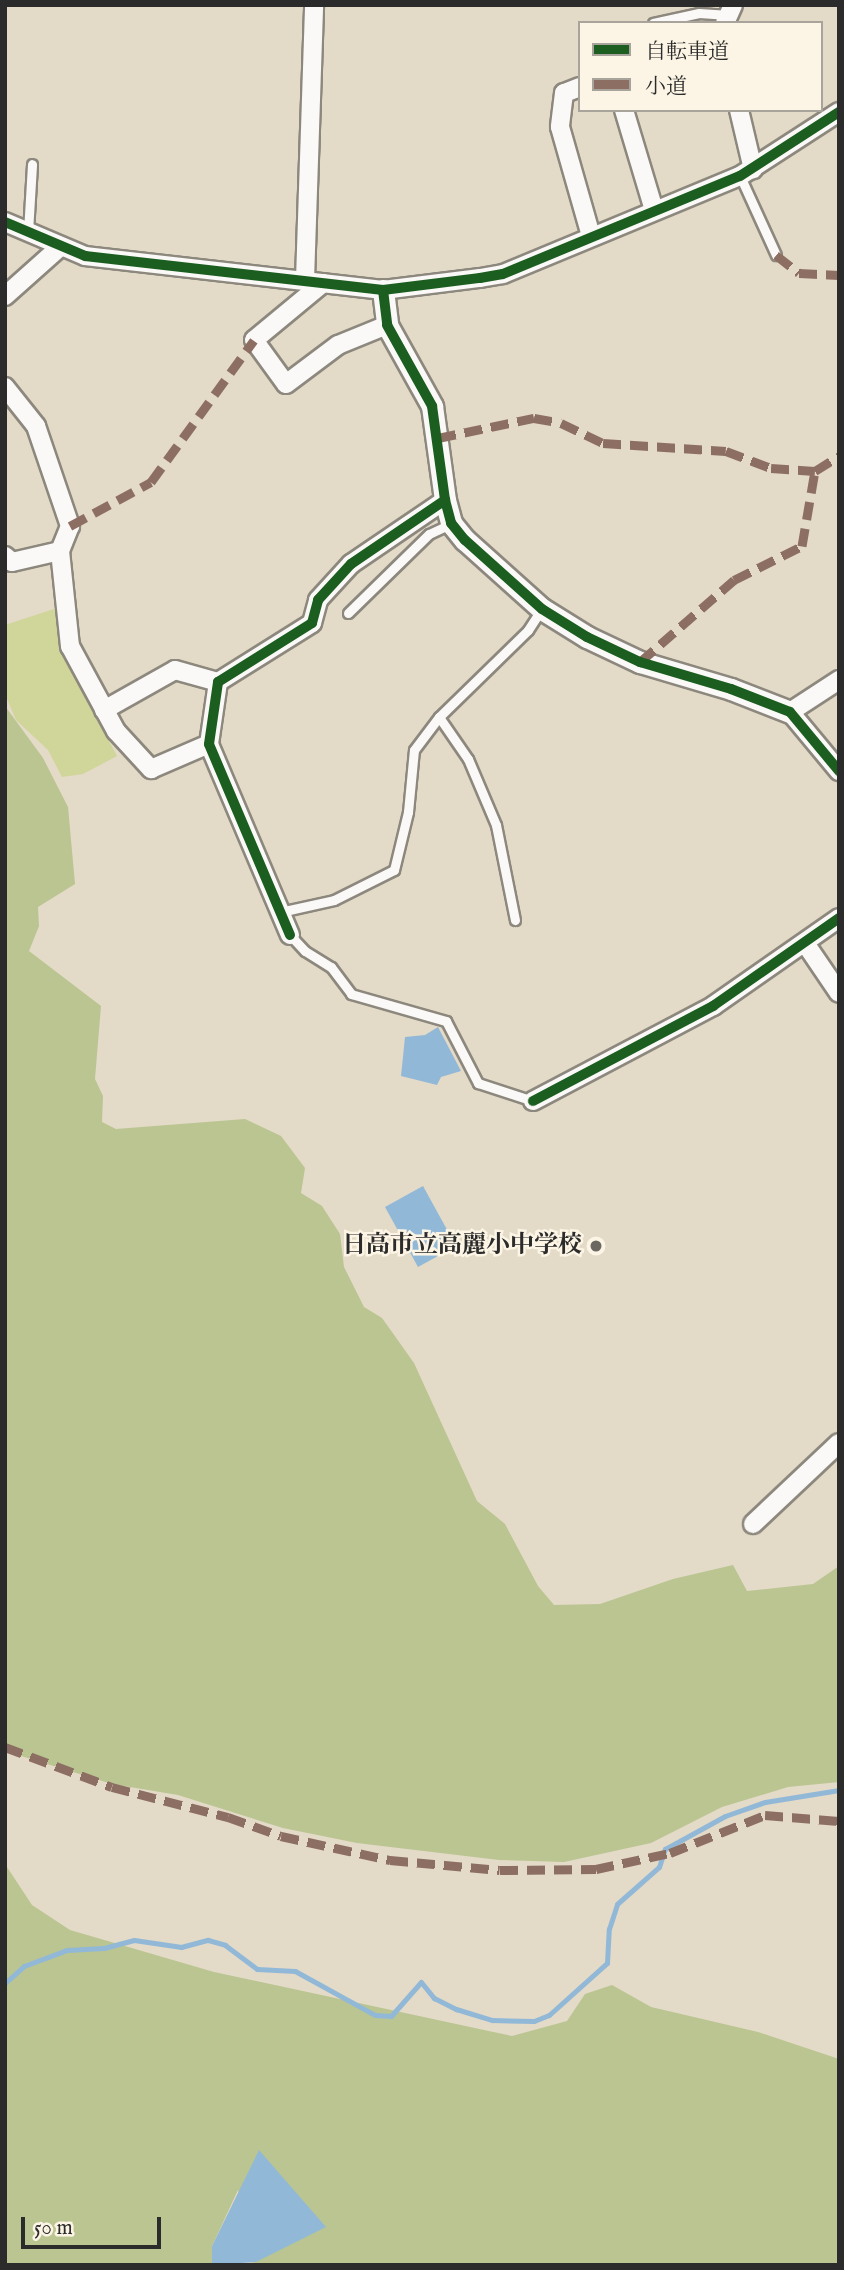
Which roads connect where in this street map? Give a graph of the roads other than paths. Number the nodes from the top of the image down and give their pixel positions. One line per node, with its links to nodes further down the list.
1 (314, 5): 16 (street)
2 (727, 14): 3 (lane)
3 (662, 21)
4 (578, 88): 13 (street)
5 (625, 112): 10 (street)
6 (739, 112): 9 (street)
7 (839, 112): 9 (street)
8 (32, 164): 12 (lane)
9 (746, 172): 10 (street); 15 (lane)
10 (654, 210): 13 (street)
11 (5, 222): 12 (street)
12 (28, 233): 14 (street)
13 (591, 236): 17 (street)
14 (60, 247): 16 (street); 18 (street)
15 (776, 256)
16 (314, 281): 17 (street); 19 (street)
17 (383, 290): 19 (street)
18 (5, 296)
19 (387, 325): 21 (street)
20 (5, 387): 23 (street)
21 (445, 500): 22 (street); 28 (street)
22 (451, 523): 25 (street); 26 (lane)
23 (60, 551): 24 (street); 29 (street)
24 (5, 556)
25 (542, 609): 30 (street); 31 (lane)
26 (348, 613)
27 (839, 680): 30 (street)
28 (218, 682): 29 (street); 32 (street)
29 (104, 710): 32 (street)
30 (790, 712): 33 (street)
31 (439, 716): 34 (lane); 36 (lane)
32 (209, 744): 34 (street)
33 (839, 771)
34 (280, 912): 37 (street)
35 (839, 918): 38 (street)
36 (515, 920)
37 (290, 935): 40 (lane)
38 (805, 943): 39 (street); 40 (street)
39 (839, 993)
40 (533, 1101)
41 (839, 1443): 42 (street)
42 (752, 1524)

